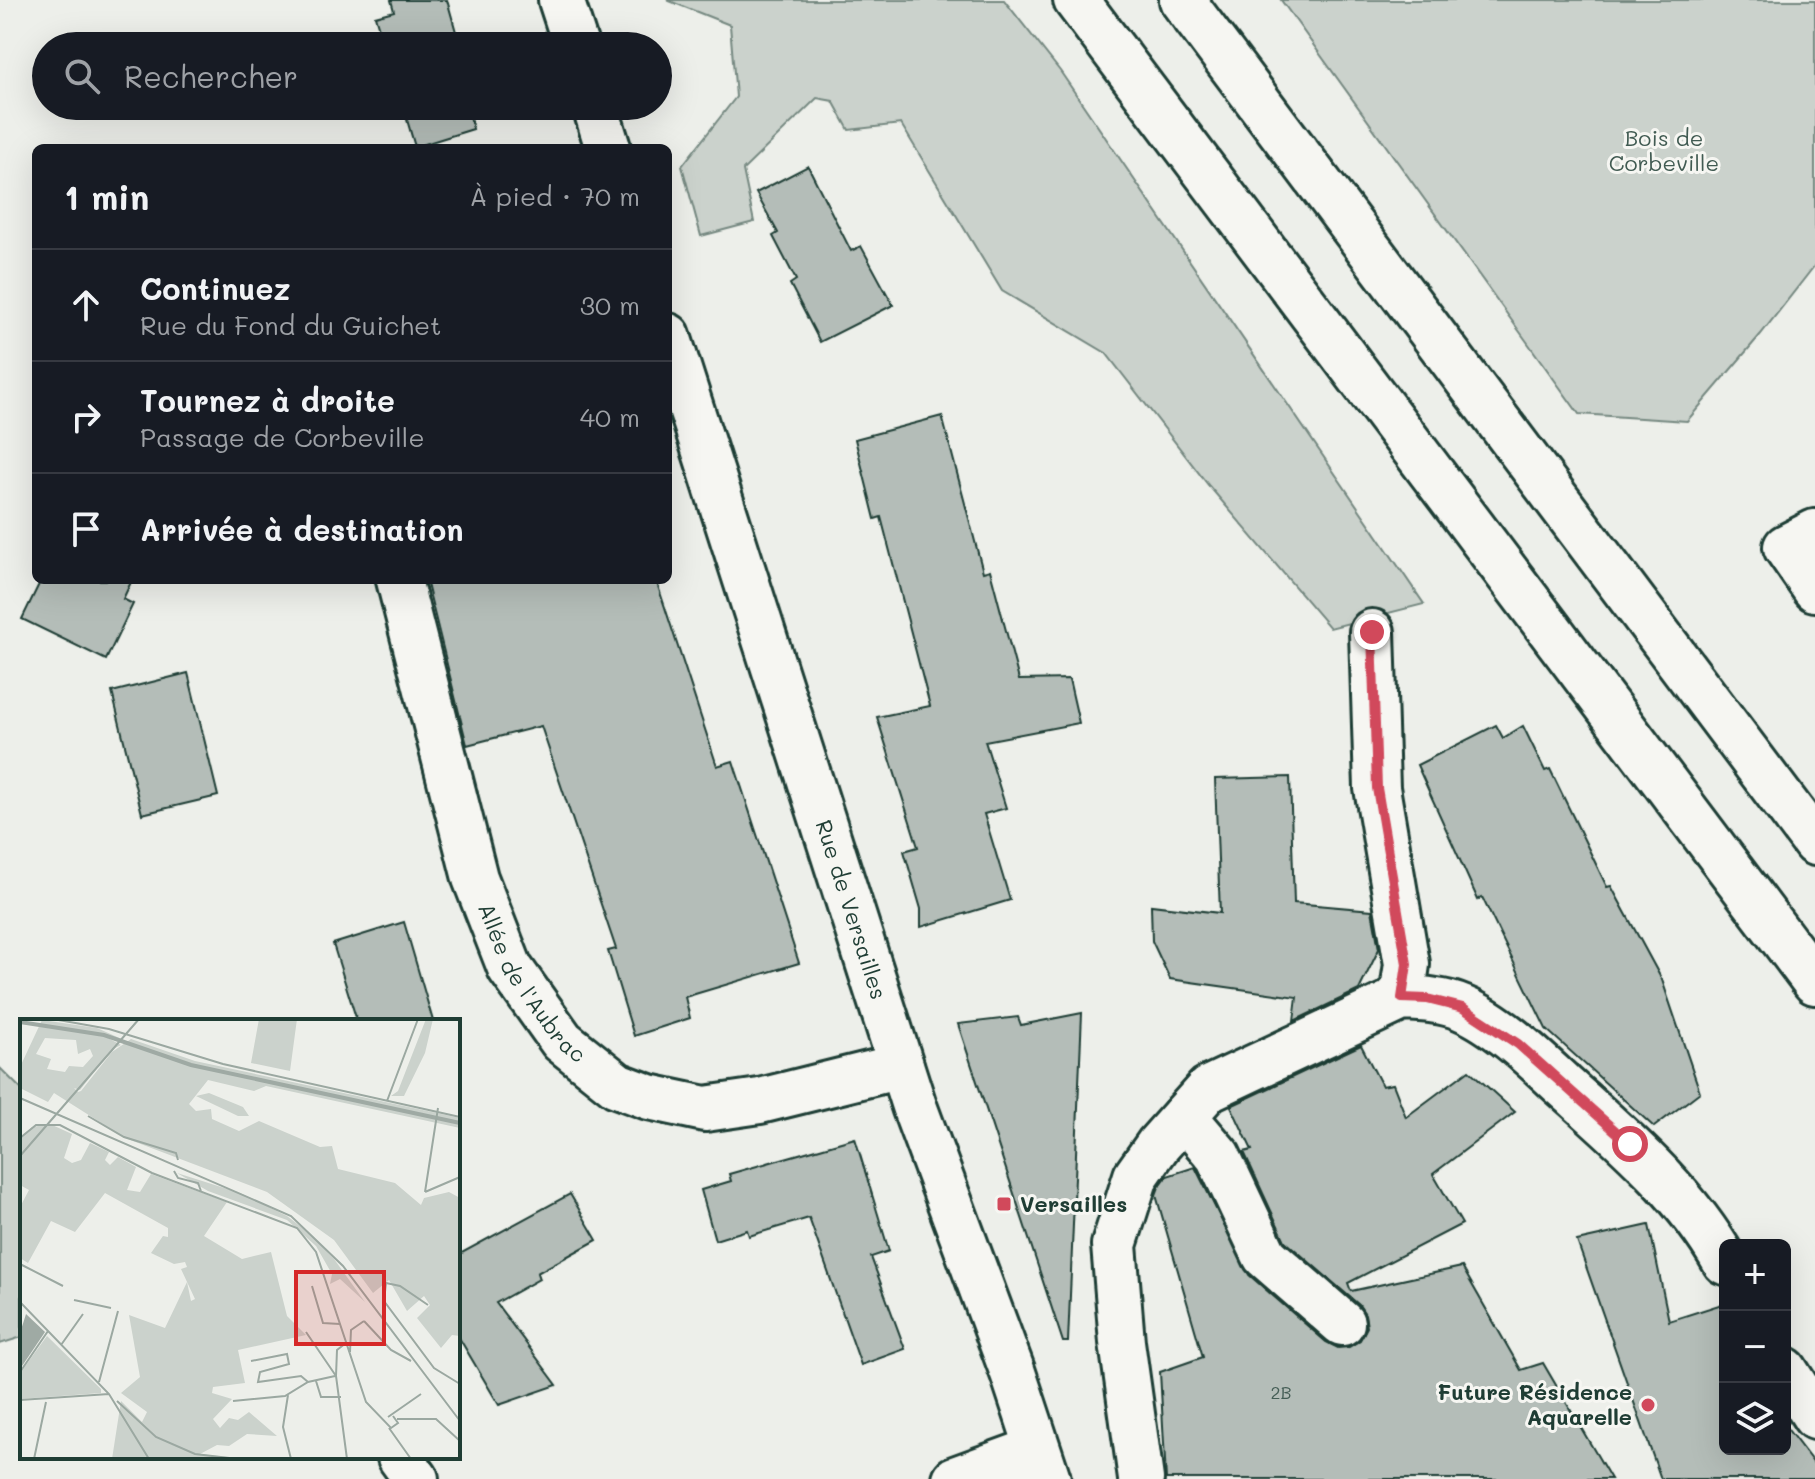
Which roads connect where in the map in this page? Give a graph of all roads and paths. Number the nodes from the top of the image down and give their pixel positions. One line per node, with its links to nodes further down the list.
1 (561, 0): 4 (main road)
2 (1076, 0): 13 (main road)
3 (1182, 0): 12 (main road)
4 (571, 32)
5 (599, 120): 6 (main road)
6 (607, 144)
7 (672, 349): 15 (main road, Rue de Versailles)
8 (1800, 540): 10 (main road)
9 (400, 584): 15 (main road, Allée de l'Aubrac)
10 (1815, 589)
11 (1372, 632): 14 (main road)
12 (1815, 843)
13 (1815, 982)
14 (1402, 998): 16 (main road); 17 (main road)
15 (901, 1066): 22 (main road, Rue de Versailles)
16 (1184, 1116): 18 (main road); 25 (main road)
17 (1719, 1253)
18 (1342, 1323)
19 (1791, 1379): 20 (main road)
20 (1815, 1417)
21 (401, 1459): 23 (main road)
22 (1042, 1464): 24 (main road)
23 (416, 1479)
24 (955, 1479)
25 (1141, 1479)

